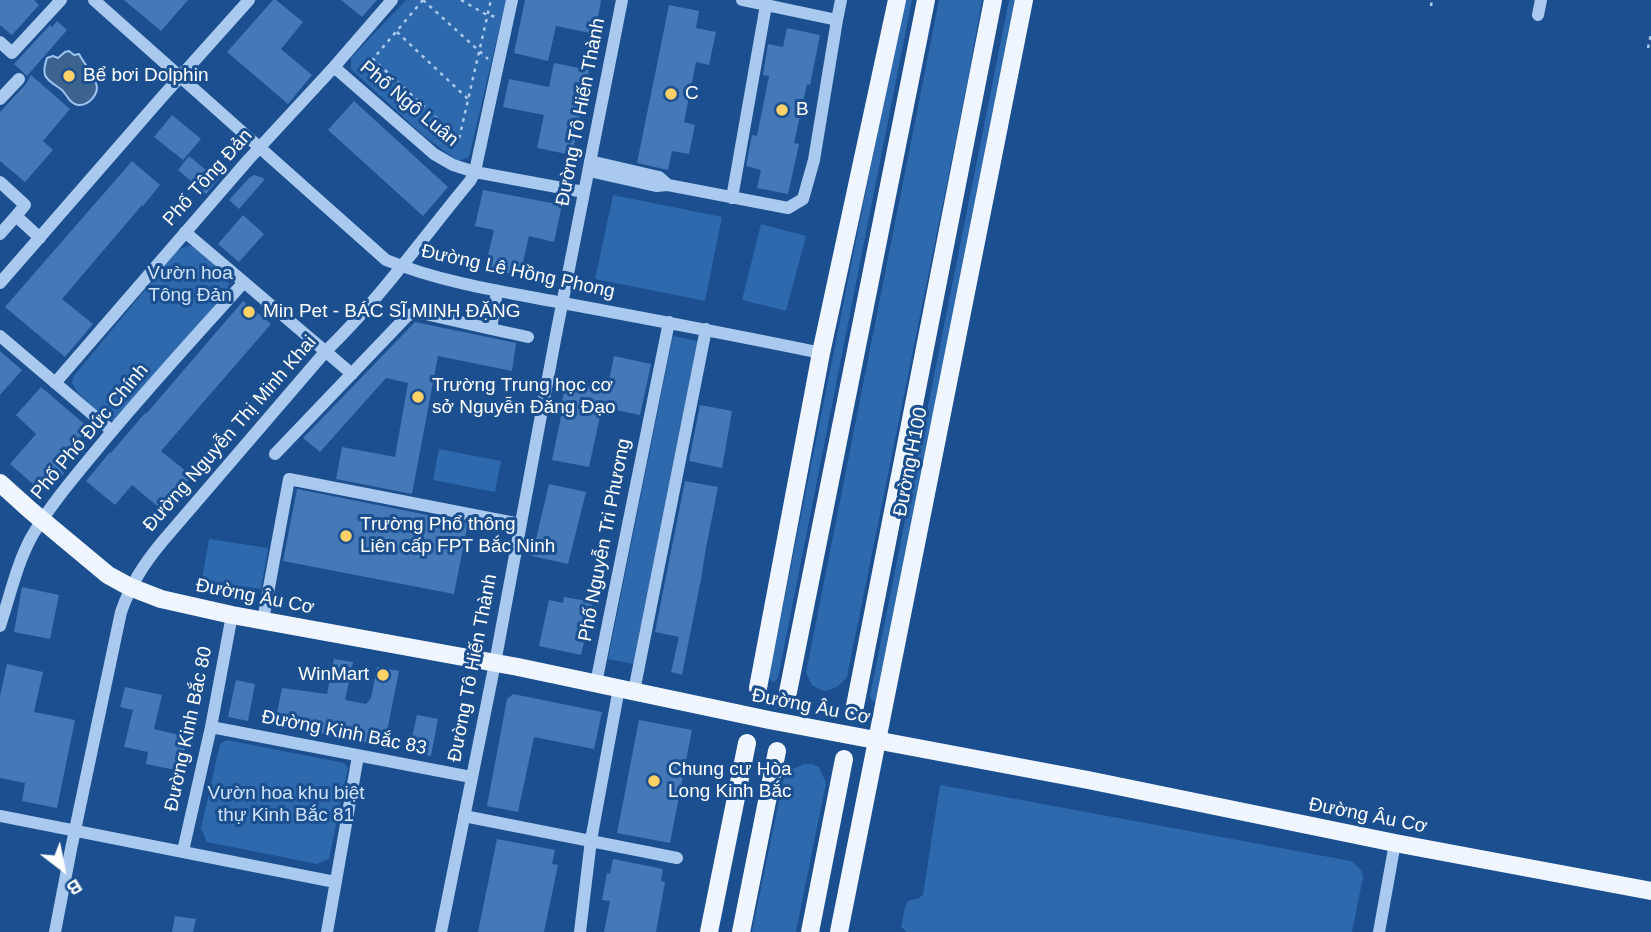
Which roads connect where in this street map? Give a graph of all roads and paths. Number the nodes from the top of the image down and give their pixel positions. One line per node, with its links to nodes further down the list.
1 (61, 0): 26 (street)
2 (94, 0): 31 (street, Đường Lê Hồng Phong)
3 (249, 0): 31 (street)
4 (392, 0): 30 (street, Phố Tông Đản)
5 (423, 0): 24 (path); 28 (path)
6 (461, 0): 20 (path)
7 (491, 0): 20 (path)
8 (512, 0): 37 (street, Đường Nguyễn Thị Minh Khai)
9 (622, 0): 36 (street, Đường Tô Hiến Thành)
10 (742, 0): 18 (street)
11 (841, 0): 23 (street)
12 (897, 0): 55 (main road)
13 (926, 0): 71 (main road)
14 (993, 0): 72 (main road, Đường H100)
15 (1024, 0): 74 (main road, Đường H100)
16 (1432, 0): 19 (path)
17 (1541, 0): 21 (street)
18 (766, 5): 23 (street); 40 (street)
19 (1431, 6)
20 (487, 15): 22 (path); 28 (path)
21 (1538, 15)
22 (500, 18)
23 (837, 20): 40 (street)
24 (396, 32): 34 (path); 34 (path)
25 (1651, 34): 27 (path)
26 (0, 42)
27 (1648, 48)
28 (479, 51): 29 (path); 34 (path)
29 (490, 61)
30 (334, 67): 35 (street, Phố Tông Đản); 37 (street, Phố Ngô Luân)
31 (179, 77): 35 (street, Đường Lê Hồng Phong); 43 (street)
32 (19, 79): 33 (street)
33 (0, 99)
34 (468, 99)
35 (260, 148): 42 (street, Phố Tông Đản); 44 (street, Đường Lê Hồng Phong)
36 (589, 166): 39 (street, Đường Tô Hiến Thành); 40 (street)
37 (475, 172): 39 (street, Phố Ngô Luân); 44 (street, Đường Nguyễn Thị Minh Khai)
38 (0, 182): 41 (street)
39 (584, 192): 48 (street, Đường Tô Hiến Thành)
40 (732, 198)
41 (6, 223): 43 (street)
42 (186, 232): 45 (street); 57 (street, Phố Tông Đản)
43 (40, 237): 46 (street)
44 (402, 266): 47 (street, Đường Lê Hồng Phong); 54 (street, Đường Nguyễn Thị Minh Khai)
45 (244, 282): 54 (street); 58 (street, Phố Phó Đức Chính)
46 (0, 284)
47 (497, 291): 48 (street, Đường Lê Hồng Phong); 50 (street)
48 (562, 303): 49 (street, Đường Lê Hồng Phong); 62 (street, Đường Tô Hiến Thành)
49 (669, 322): 51 (street, Đường Lê Hồng Phong); 68 (street, Phố Nguyễn Tri Phương)
50 (491, 329): 53 (street); 56 (street)
51 (706, 330): 55 (street, Đường Lê Hồng Phong); 70 (street)
52 (0, 336): 57 (street)
53 (528, 337)
54 (325, 352): 56 (street); 63 (street, Đường Nguyễn Thị Minh Khai)
55 (821, 352): 69 (main road)
56 (352, 374): 59 (street)
57 (55, 383): 58 (street)
58 (112, 431): 61 (street, Phố Phó Đức Chính)
59 (275, 454)
60 (0, 483): 61 (main road, Đường Âu Cơ)
61 (42, 520): 63 (main road, Đường Âu Cơ); 66 (street, Phố Phó Đức Chính)
62 (520, 524): 65 (street); 67 (street, Đường Tô Hiến Thành)
63 (130, 587): 64 (main road, Đường Âu Cơ); 82 (street, Đường Nguyễn Thị Minh Khai)
64 (232, 615): 65 (main road, Đường Âu Cơ); 73 (street, Đường Kinh Bắc 80)
65 (264, 620): 67 (main road, Đường Âu Cơ)
66 (0, 626)
67 (495, 663): 68 (main road, Đường Âu Cơ); 79 (street, Đường Tô Hiến Thành)
68 (596, 683): 70 (main road, Đường Âu Cơ)
69 (758, 688)
70 (626, 690): 74 (main road, Đường Âu Cơ); 83 (street)
71 (788, 692)
72 (855, 706)
73 (211, 727): 77 (street, Đường Kinh Bắc 83); 85 (street, Đường Kinh Bắc 80)
74 (877, 741): 84 (main road, Đường Âu Cơ); 96 (main road, Đường H100)
75 (747, 743): 93 (main road)
76 (777, 751): 94 (main road)
77 (358, 756): 79 (street, Đường Kinh Bắc 83); 87 (street)
78 (844, 759): 95 (main road)
79 (471, 777): 81 (street, Đường Tô Hiến Thành)
80 (0, 816): 82 (street)
81 (464, 816): 83 (street); 91 (street, Đường Tô Hiến Thành)
82 (75, 830): 85 (street); 89 (street, Đường Nguyễn Thị Minh Khai)
83 (591, 840): 86 (street); 92 (street)
84 (1395, 843): 88 (main road, Đường Âu Cơ); 97 (street)
85 (183, 851): 87 (street)
86 (677, 858)
87 (335, 882): 90 (street)
88 (1651, 891)
89 (55, 932)
90 (327, 932)
91 (441, 932)
92 (580, 932)
93 (709, 932)
94 (741, 932)
95 (810, 932)
96 (839, 932)
97 (1379, 932)

